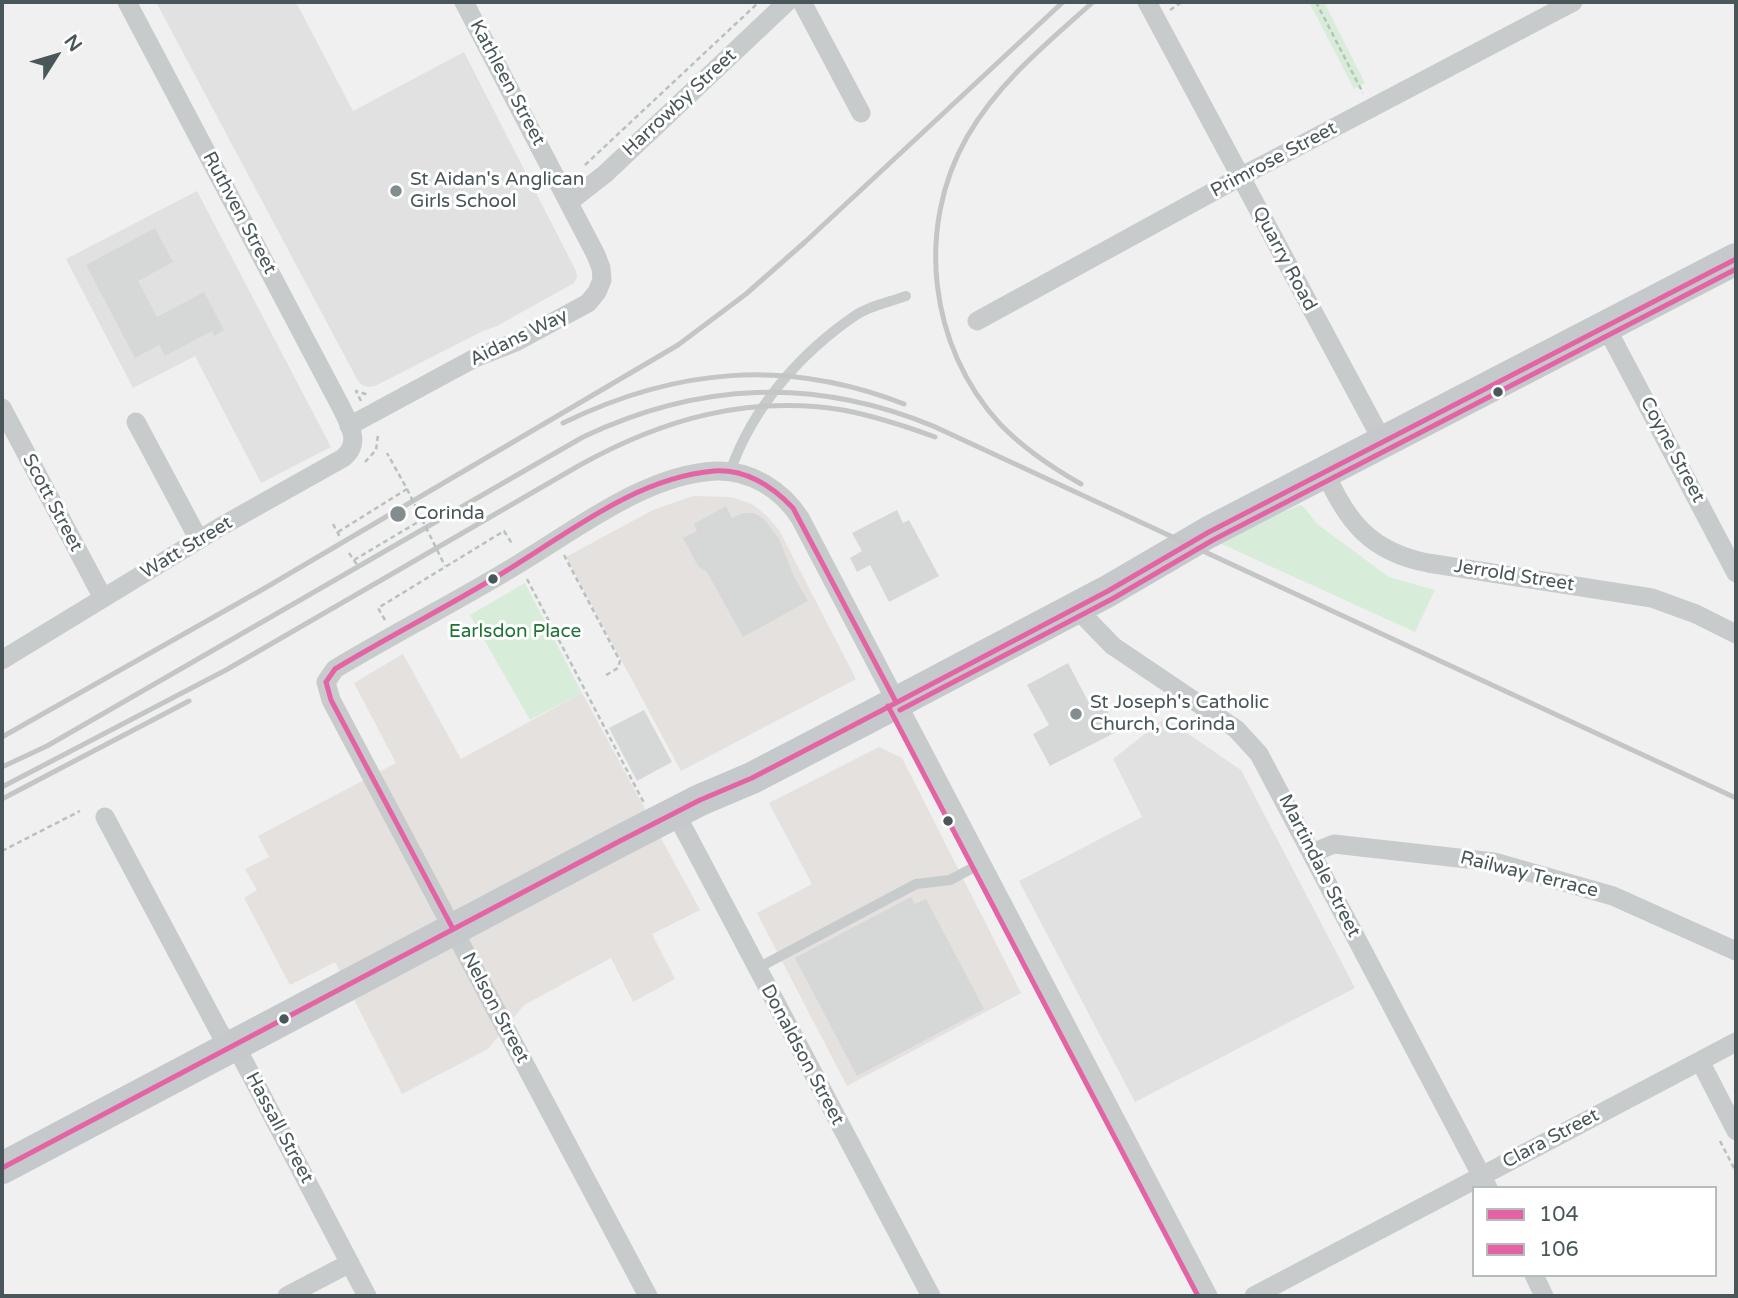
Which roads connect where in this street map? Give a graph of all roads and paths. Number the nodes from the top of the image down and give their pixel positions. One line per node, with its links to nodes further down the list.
1 (127, 2): 22 (street, Ruthven Street)
2 (464, 2): 13 (street, Kathleen Street)
3 (759, 2): 12 (path)
4 (788, 2): 12 (street, Harrowby Street)
5 (802, 2): 10 (street)
6 (1147, 2): 11 (street, Quarry Road)
7 (1316, 2): 9 (path)
8 (1573, 2): 9 (street, Primrose Street)
9 (1371, 108): 11 (street, Primrose Street)
10 (861, 113)
11 (1240, 177): 16 (street, Primrose Street); 23 (street, Quarry Road)
12 (585, 189): 13 (street, Harrowby Street)
13 (569, 202): 21 (street, Aidans Way)
14 (1736, 258): 17 (main road)
15 (906, 296): 25 (lane)
16 (976, 321)
17 (1606, 327): 23 (main road); 39 (street, Coyne Street)
18 (376, 393): 21 (path)
19 (2, 408): 41 (street, Scott Street)
20 (136, 422): 32 (street)
21 (375, 423): 22 (street, Aidans Way)
22 (349, 426): 32 (street, Watt Street)
23 (1383, 442): 26 (main road)
24 (387, 453): 27 (path)
25 (730, 472): 47 (street); 55 (street, Nelson Street)
26 (1325, 472): 42 (main road); 44 (street, Jerrold Street)
27 (407, 489): 28 (path, bridge); 30 (path)
28 (423, 519): 36 (path); 38 (path, bridge)
29 (333, 524): 30 (path)
30 (338, 532): 31 (path)
31 (341, 539)
32 (199, 540): 41 (street, Watt Street)
33 (515, 548): 38 (path)
34 (349, 553): 36 (path)
35 (564, 555): 46 (path)
36 (354, 560): 37 (path)
37 (358, 566)
38 (445, 566): 43 (path)
39 (1736, 573)
40 (525, 577): 48 (path)
41 (103, 598): 45 (street, Watt Street)
42 (1076, 608): 47 (main road); 53 (street, Martindale Street)
43 (387, 625)
44 (1735, 629)
45 (2, 660)
46 (603, 677)
47 (896, 702): 50 (main road); 54 (street)
48 (644, 803)
49 (80, 811): 52 (path)
50 (675, 813): 55 (main road); 57 (street, Donaldson Street)
51 (104, 817): 59 (street, Hassall Street)
52 (2, 852)
53 (1312, 853): 56 (street, Railway Terrace); 63 (street, Martindale Street)
54 (981, 864): 57 (lane); 71 (street)
55 (453, 929): 59 (main road); 69 (street, Nelson Street)
56 (1736, 951)
57 (756, 969): 70 (street, Donaldson Street)
58 (1736, 1042): 60 (street, Clara Street)
59 (231, 1045): 62 (main road); 65 (street, Hassall Street)
60 (1700, 1061): 61 (street); 63 (street, Clara Street)
61 (1736, 1131)
62 (2, 1168)
63 (1485, 1182)
64 (1472, 1188): 72 (street, Clara Street)
65 (350, 1263): 67 (street); 68 (street, Hassall Street)
66 (1535, 1277): 73 (street)
67 (287, 1296)
68 (368, 1296)
69 (648, 1296)
70 (931, 1296)
71 (1208, 1296)
72 (1254, 1296)
73 (1544, 1296)

